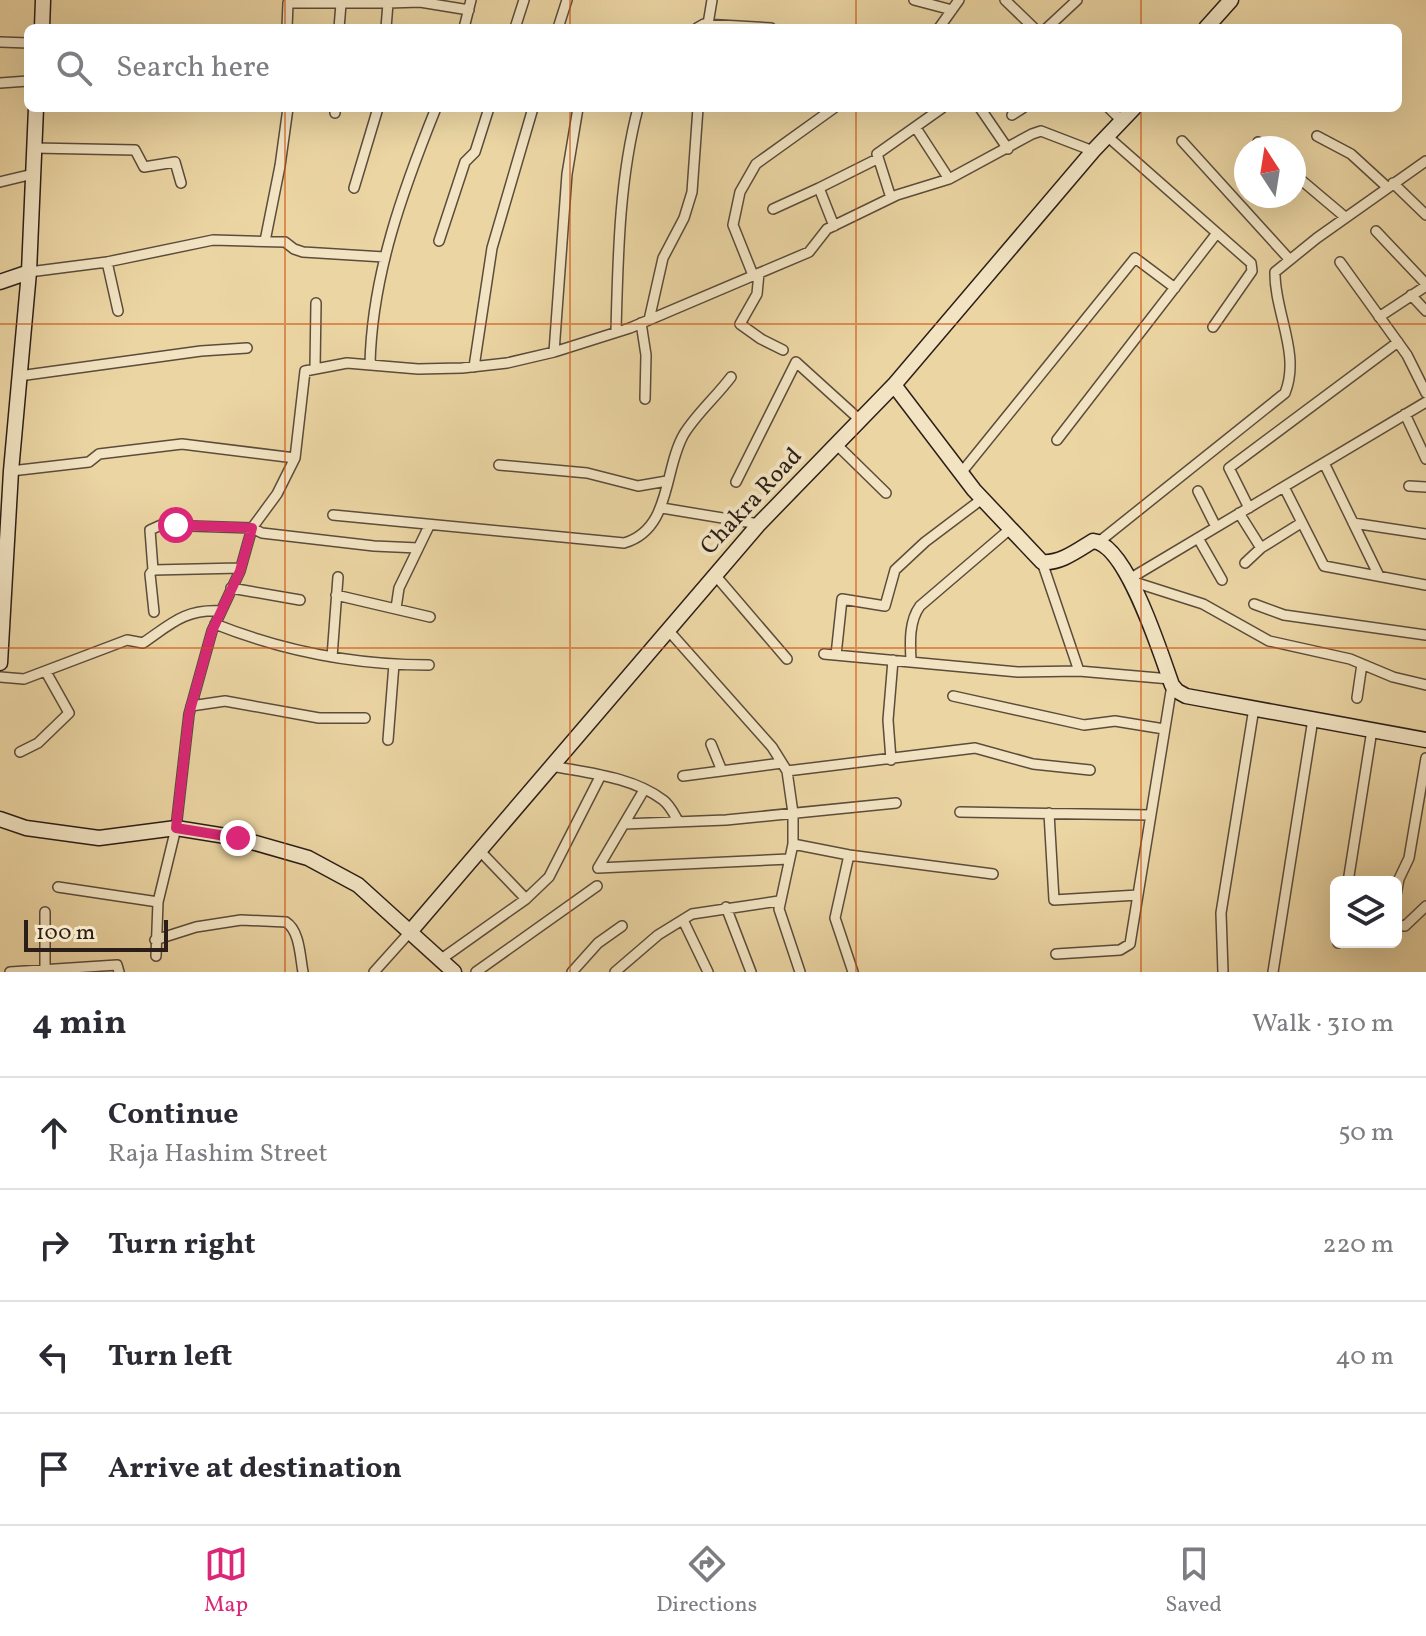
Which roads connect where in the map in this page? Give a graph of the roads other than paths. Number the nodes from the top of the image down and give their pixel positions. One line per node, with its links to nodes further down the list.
1 (43, 0): 15 (main road)
2 (524, 0): 19 (street)
3 (567, 0): 20 (street)
4 (712, 0): 21 (street)
5 (914, 0): 14 (street)
6 (959, 0): 14 (street)
7 (1005, 0): 23 (street)
8 (1077, 0): 24 (street)
9 (1231, 0): 25 (main road)
10 (316, 2): 12 (street); 16 (street)
11 (388, 3): 12 (street); 13 (street); 18 (street)
12 (341, 4): 17 (street)
13 (470, 5)
14 (952, 10): 22 (street)
15 (42, 24)
16 (287, 24)
17 (339, 24)
18 (386, 24)
19 (516, 24)
20 (559, 24)
21 (708, 24)
22 (942, 24)
23 (1030, 24)
24 (1051, 24)
25 (1210, 24)
26 (0, 42): 27 (street)
27 (24, 43)
28 (24, 81): 29 (street)
29 (0, 83)
30 (36, 112): 51 (main road)
31 (287, 112): 71 (street)
32 (377, 112): 62 (street)
33 (435, 112): 73 (street)
34 (488, 112): 72 (street)
35 (532, 112): 95 (street)
36 (577, 112): 93 (street)
37 (637, 112): 89 (street)
38 (698, 112): 87 (street)
39 (828, 112): 78 (street)
40 (937, 112): 47 (street)
41 (983, 112): 52 (street)
42 (1017, 112): 45 (street)
43 (1113, 112): 46 (street)
44 (1130, 112): 46 (main road, Chakra Road)
45 (1012, 115)
46 (1122, 121): 48 (main road, Chakra Road)
47 (916, 128): 54 (street); 57 (street)
48 (1107, 136): 53 (main road, Chakra Road); 70 (street)
49 (1317, 136): 61 (street)
50 (1182, 141): 74 (street)
51 (34, 148): 56 (main road); 59 (street)
52 (1008, 149): 53 (street); 57 (street)
53 (1093, 151): 99 (main road, Chakra Road)
54 (877, 159): 63 (street); 64 (street)
55 (1426, 161): 61 (street)
56 (33, 174): 58 (street); 77 (main road)
57 (949, 179): 64 (street)
58 (0, 182)
59 (181, 183)
60 (1306, 184): 67 (street)
61 (1390, 185): 66 (street); 67 (street)
62 (354, 188)
63 (819, 188): 65 (street); 68 (street)
64 (891, 198): 68 (street)
65 (773, 209)
66 (1426, 215)
67 (1345, 217): 74 (street)
68 (834, 226): 78 (street)
69 (1376, 231): 80 (street)
70 (1217, 233): 81 (street); 88 (street)
71 (265, 241): 73 (street); 75 (street)
72 (439, 241)
73 (384, 257): 94 (street)
74 (1290, 260): 134 (street)
75 (107, 262): 77 (street); 84 (street)
76 (1340, 262): 86 (street)
77 (29, 272): 79 (main road); 97 (main road)
78 (756, 274): 87 (street); 92 (street)
79 (0, 282)
80 (1426, 285): 82 (street)
81 (1175, 288): 105 (street); 112 (street)
82 (1411, 295): 85 (street); 86 (street)
83 (316, 303): 96 (street)
84 (118, 311)
85 (1426, 311)
86 (1379, 317): 90 (street)
87 (645, 321): 89 (street); 101 (street)
88 (1213, 327)
89 (616, 331): 93 (street)
90 (1398, 342): 100 (street); 122 (street)
91 (247, 348): 97 (street)
92 (783, 350)
93 (554, 352): 95 (street)
94 (370, 364): 95 (street); 96 (street)
95 (474, 367)
96 (315, 368): 107 (street)
97 (19, 376): 111 (main road)
98 (731, 377): 113 (street)
99 (894, 385): 104 (main road, Chakra Road); 112 (main road)
100 (1426, 393)
101 (645, 399)
102 (1426, 402): 103 (street)
103 (1405, 414): 108 (street); 109 (street)
104 (860, 420): 106 (main road, Chakra Road); 114 (street)
105 (1057, 440)
106 (836, 444): 119 (street); 127 (main road, Chakra Road)
107 (295, 458): 111 (street); 130 (street)
108 (1426, 459)
109 (1324, 463): 116 (street); 126 (street)
110 (499, 465): 113 (street)
111 (11, 471): 164 (main road)
112 (961, 473): 120 (main road)
113 (667, 481): 121 (street)
114 (736, 482)
115 (1409, 486): 117 (street)
116 (1284, 487): 122 (street); 125 (street)
117 (1426, 487)
118 (1198, 491): 129 (street)
119 (886, 493)
120 (982, 499): 131 (main road); 159 (street)
121 (662, 508): 127 (street); 128 (street)
122 (1249, 508): 123 (street)
123 (1239, 513): 129 (street); 136 (street)
124 (333, 515): 128 (street)
125 (1301, 523): 136 (street); 142 (street)
126 (1353, 523): 132 (street); 142 (street)
127 (759, 524): 141 (main road, Chakra Road)
128 (429, 526): 135 (street)
129 (1216, 527): 133 (street)
130 (252, 528): 135 (street); 139 (street); 140 (street)
131 (1010, 529): 137 (main road); 163 (street)
132 (1426, 534)
133 (1198, 538): 144 (street); 145 (street)
134 (1100, 541): 137 (main road); 145 (main road)
135 (418, 548): 151 (street)
136 (1261, 548): 138 (street)
137 (1042, 562): 168 (street)
138 (1245, 563)
139 (240, 568): 140 (street); 147 (street)
140 (153, 570): 153 (street)
141 (715, 575): 156 (main road, Chakra Road); 161 (street)
142 (1379, 576): 146 (street)
143 (338, 577): 148 (street)
144 (1222, 580)
145 (1131, 581): 166 (street); 171 (main road)
146 (1426, 585)
147 (231, 588): 149 (street); 152 (street)
148 (336, 595): 151 (street); 160 (street)
149 (300, 600)
150 (1254, 604): 157 (street)
151 (396, 608): 154 (street)
152 (221, 611): 155 (street); 169 (street)
153 (154, 612)
154 (430, 617)
155 (215, 624): 160 (street); 175 (street)
156 (668, 630): 187 (main road, Chakra Road); 188 (street)
157 (1426, 635)
158 (824, 654): 159 (street)
159 (836, 655): 162 (street)
160 (332, 657): 165 (street)
161 (787, 659)
162 (893, 660): 163 (street); 186 (street)
163 (911, 660): 168 (street)
164 (0, 663)
165 (394, 664): 167 (street); 181 (street)
166 (1362, 664): 172 (street); 174 (street)
167 (429, 665)
168 (1079, 671): 171 (street)
169 (46, 672): 170 (street); 184 (street)
170 (0, 677)
171 (1171, 682): 176 (main road); 179 (street)
172 (1426, 685)
173 (953, 696): 179 (street)
174 (1357, 698)
175 (191, 706): 177 (street); 202 (street)
176 (1254, 708): 178 (main road); 240 (street)
177 (365, 718)
178 (1313, 719): 180 (main road); 241 (street)
179 (1164, 729): 198 (street)
180 (1372, 730): 182 (main road); 208 (street)
181 (388, 740)
182 (1426, 740)
183 (711, 744): 190 (street)
184 (20, 752)
185 (1426, 758): 209 (street)
186 (891, 760): 188 (street); 189 (street)
187 (552, 766): 191 (street); 204 (main road, Chakra Road)
188 (785, 767): 190 (street); 196 (street)
189 (1090, 770)
190 (722, 771): 192 (street)
191 (601, 775): 193 (street); 213 (street)
192 (683, 776)
193 (644, 790): 200 (street); 201 (street)
194 (896, 803): 196 (street)
195 (960, 812): 197 (street)
196 (793, 813): 200 (street); 203 (street)
197 (1049, 813): 198 (street); 212 (street)
198 (1151, 815): 212 (street)
199 (0, 819): 202 (main road)
200 (678, 821): 201 (street)
201 (624, 824): 206 (street)
202 (176, 828): 215 (street); 222 (main road)
203 (793, 844): 205 (street); 206 (street)
204 (479, 850): 213 (street); 222 (main road, Chakra Road)
205 (849, 855): 207 (street); 239 (street)
206 (789, 859): 214 (street)
207 (993, 874)
208 (1349, 876)
209 (1400, 876)
210 (597, 886): 233 (street)
211 (58, 887): 215 (street)
212 (1138, 895): 224 (street)
213 (526, 899): 226 (street)
214 (779, 901): 217 (street); 238 (street)
215 (158, 902): 223 (street)
216 (1426, 906): 221 (street)
217 (726, 907): 219 (street); 237 (street)
218 (45, 912): 227 (street)
219 (683, 920): 235 (street); 236 (street)
220 (622, 926): 234 (street)
221 (1402, 926)
222 (409, 933): 226 (main road); 231 (street)
223 (155, 940): 225 (street); 230 (street)
224 (1056, 954)
225 (156, 956)
226 (440, 960): 232 (main road)
227 (45, 970): 228 (street); 229 (street)
228 (10, 972)
229 (119, 972)
230 (303, 972)
231 (374, 972)
232 (454, 972)
233 (476, 972)
234 (572, 972)
235 (615, 972)
236 (708, 972)
237 (751, 972)
238 (800, 972)
239 (853, 972)
240 (1223, 972)
241 (1273, 972)

